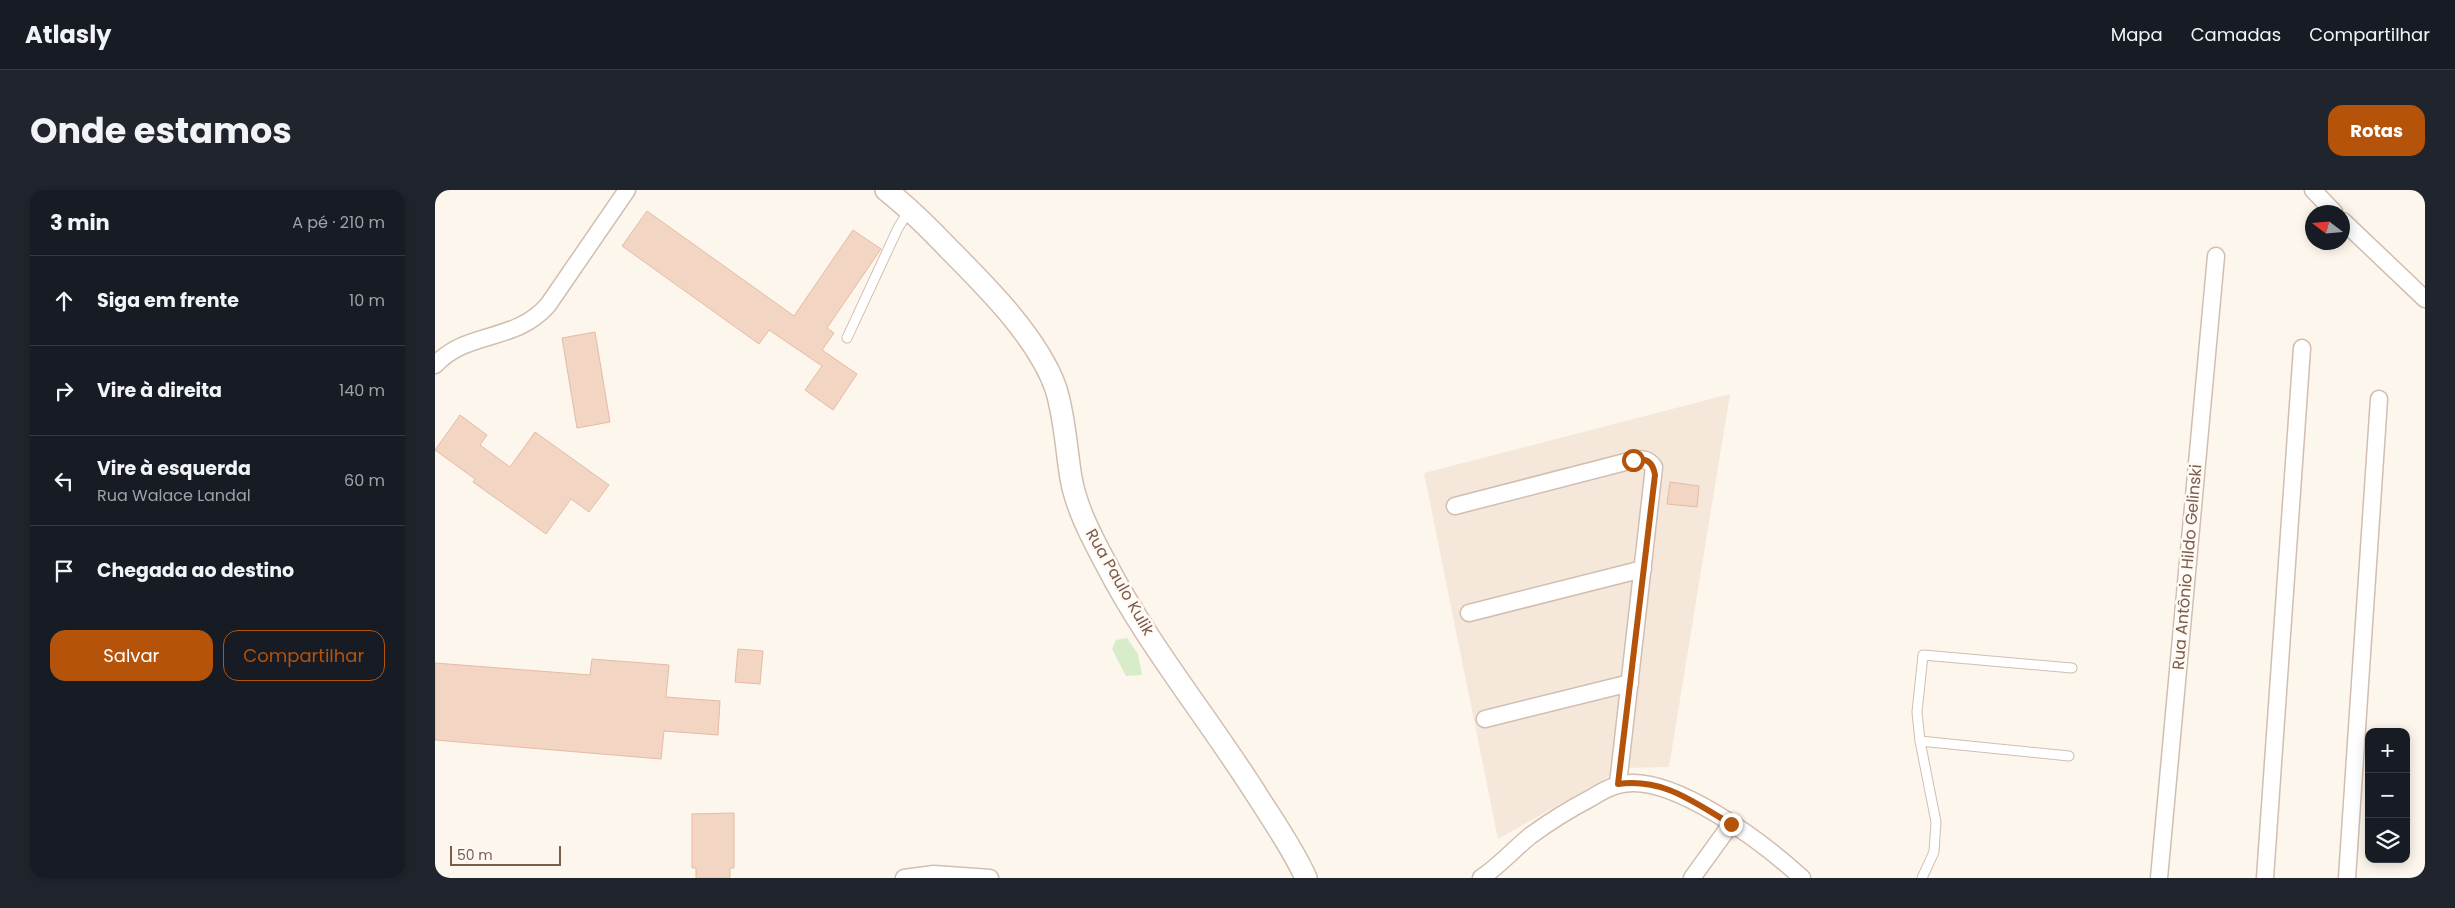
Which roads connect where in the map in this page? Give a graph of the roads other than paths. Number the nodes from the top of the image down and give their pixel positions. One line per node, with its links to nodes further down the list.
1 (627, 190): 11 (street)
2 (886, 190): 5 (street, Rua Paulo Kulik)
3 (2313, 190): 4 (street)
4 (2327, 205)
5 (910, 209): 9 (lane); 25 (street, Rua Paulo Kulik)
6 (2350, 228): 8 (street)
7 (2216, 256): 30 (street, Rua Antônio Hildo Gelinski)
8 (2425, 299)
9 (847, 338)
10 (2302, 348): 31 (street)
11 (435, 365)
12 (2379, 399): 32 (street)
13 (1455, 506): 14 (street)
14 (1643, 569): 15 (street); 17 (street)
15 (1469, 613)
16 (2072, 668): 19 (lane)
17 (1630, 683): 18 (street); 21 (street)
18 (1485, 719)
19 (1919, 741): 20 (lane); 29 (lane)
20 (2069, 756)
21 (1618, 784): 22 (street); 26 (street)
22 (1731, 824): 27 (street); 28 (street)
23 (903, 878): 24 (street)
24 (990, 878)
25 (1306, 878)
26 (1481, 878)
27 (1692, 878)
28 (1801, 878)
29 (1922, 878)
30 (2159, 878)
31 (2265, 878)
32 (2347, 878)

